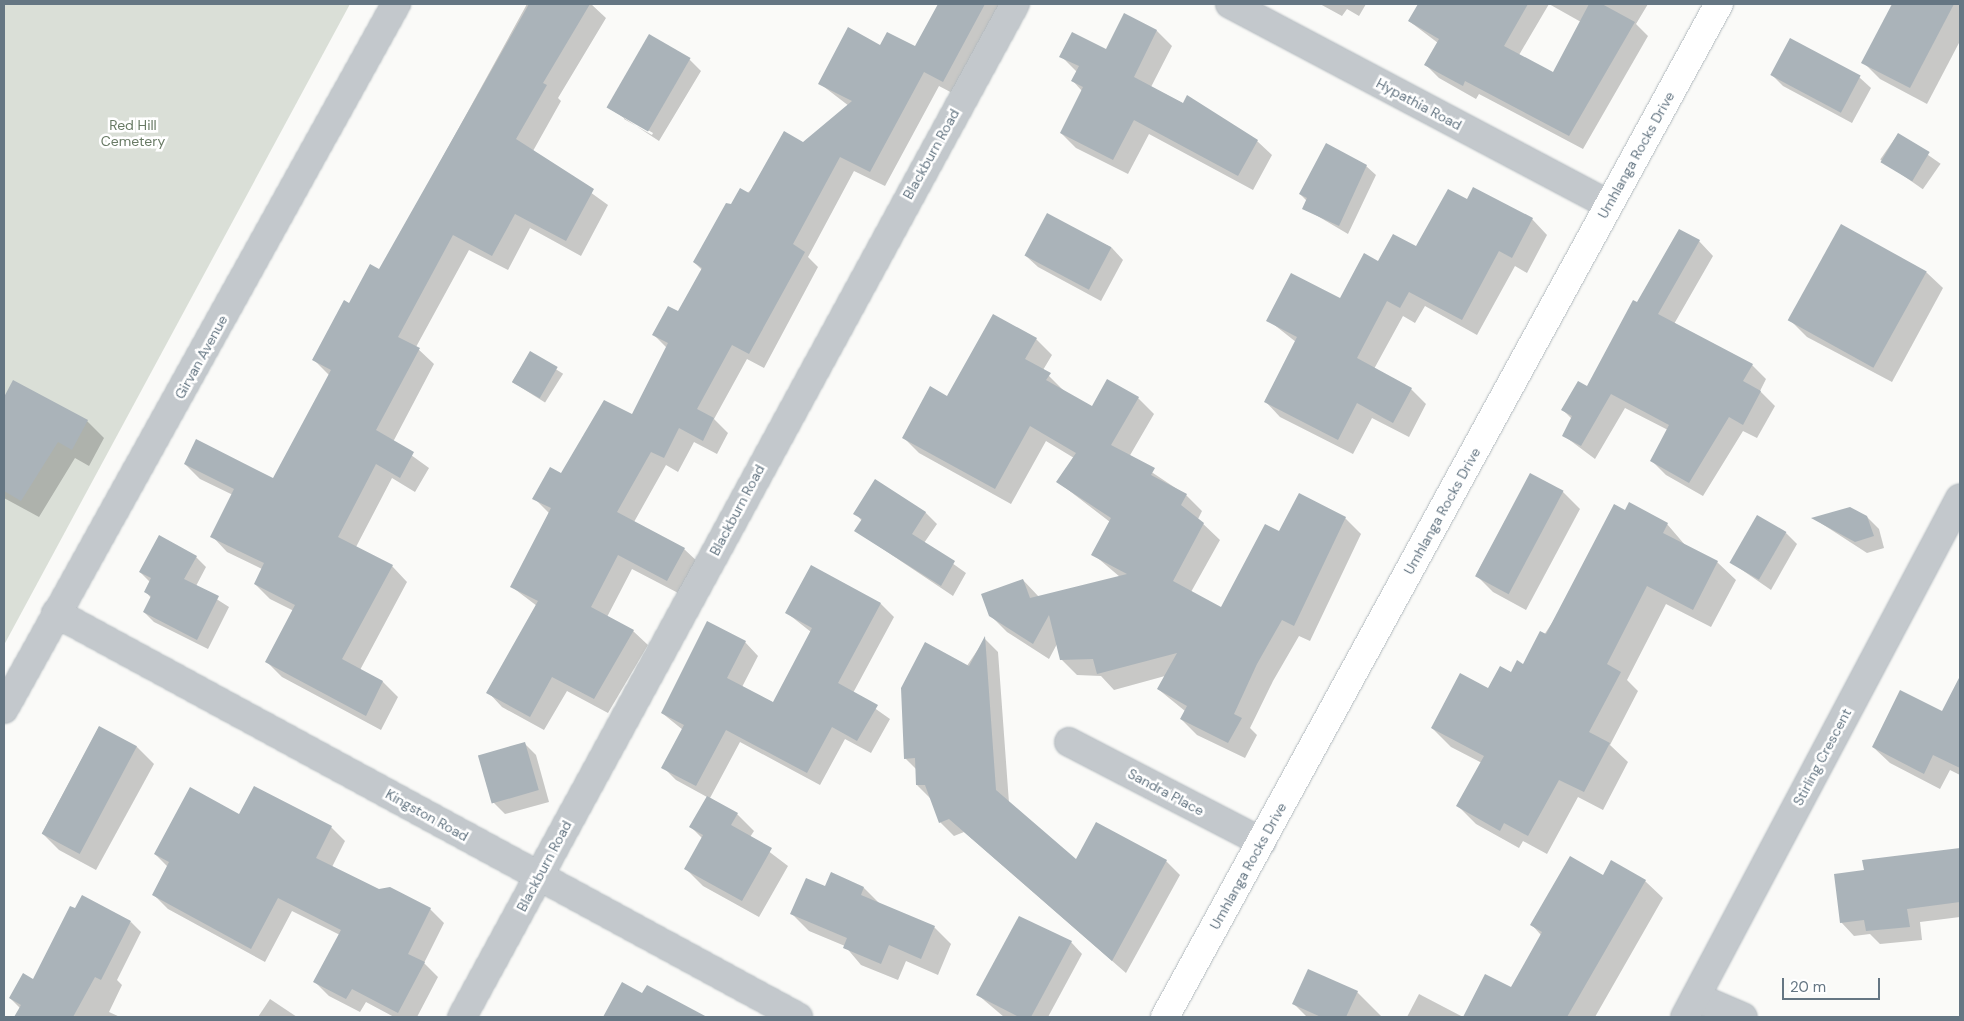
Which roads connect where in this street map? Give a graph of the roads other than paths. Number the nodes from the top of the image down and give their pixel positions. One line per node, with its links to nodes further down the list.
1 (396, 4): 7 (street, Girvan Avenue)
2 (1015, 4): 11 (street, Blackburn Road)
3 (1230, 4): 5 (street, Hypathia Road)
4 (1719, 4): 5 (main road, Umhlanga Rocks Drive)
5 (1608, 204): 10 (main road, Umhlanga Rocks Drive)
6 (1960, 498): 12 (street, Stirling Crescent)
7 (56, 613): 8 (street, Girvan Avenue); 11 (street, Kingston Road)
8 (4, 709)
9 (1070, 742): 10 (street, Sandra Place)
10 (1262, 842): 15 (main road, Umhlanga Rocks Drive)
11 (539, 876): 13 (street, Blackburn Road); 14 (street, Kingston Road)
12 (1691, 1007): 16 (street)
13 (462, 1017)
14 (798, 1017)
15 (1165, 1017)
16 (1743, 1017)

